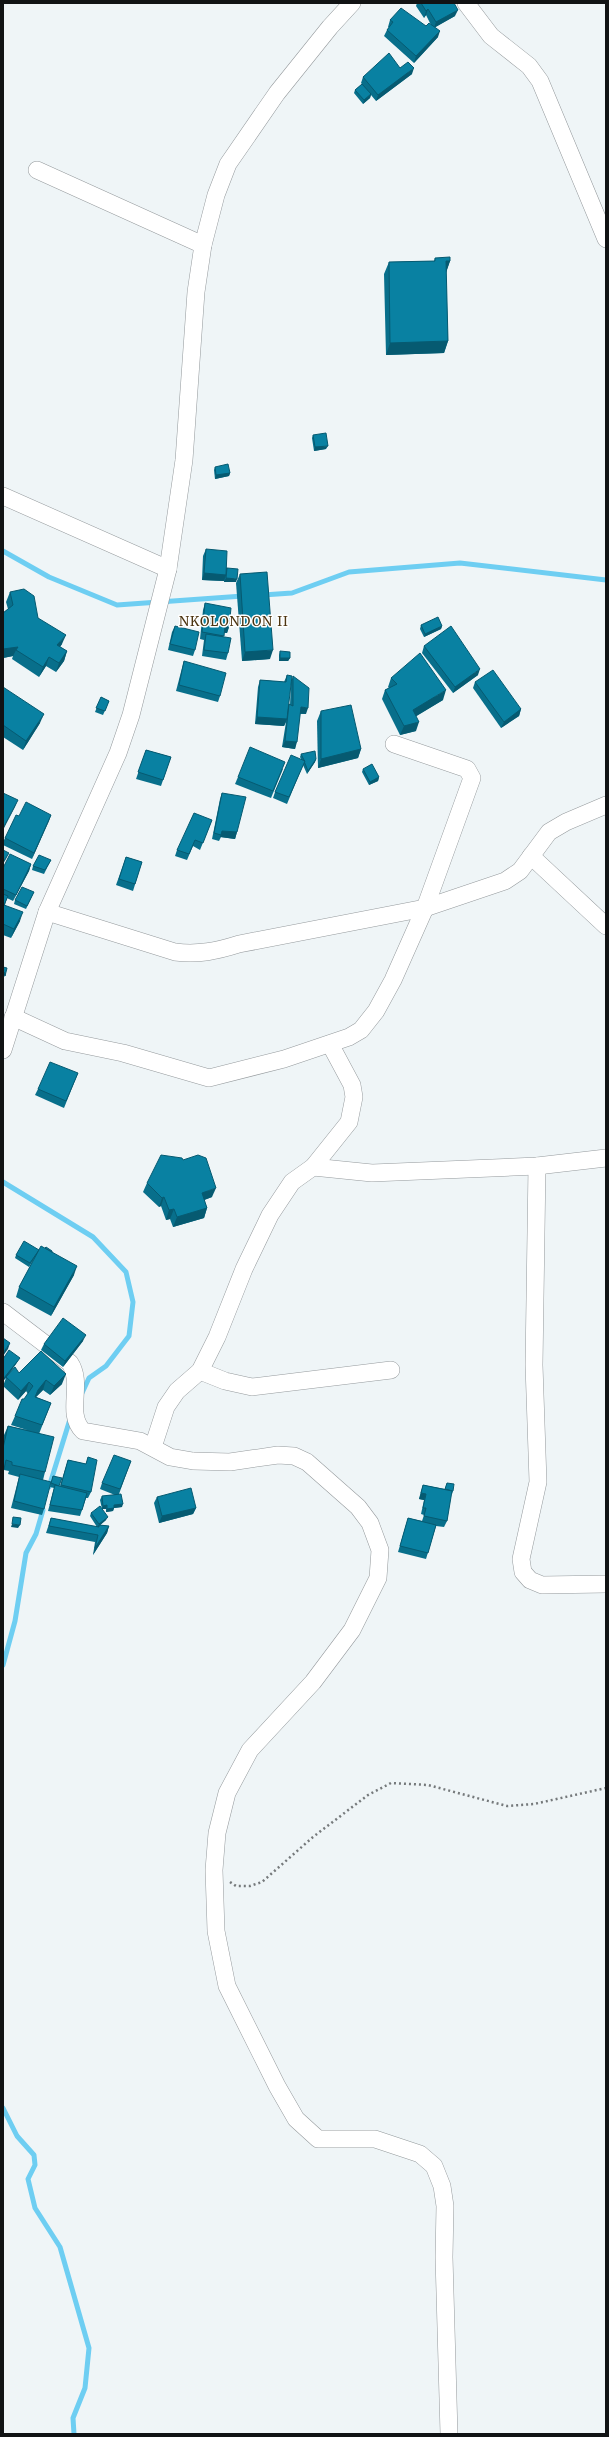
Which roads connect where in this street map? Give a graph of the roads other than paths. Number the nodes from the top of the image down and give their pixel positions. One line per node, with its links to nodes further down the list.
1 (352, 3): 5 (street)
2 (466, 3): 4 (street)
3 (37, 170): 5 (street)
4 (606, 239)
5 (202, 245): 7 (street)
6 (3, 496): 7 (street)
7 (168, 569): 12 (street)
8 (394, 744): 11 (street)
9 (606, 805): 10 (street)
10 (531, 856): 11 (street); 13 (street)
11 (425, 908): 12 (street); 15 (street)
12 (47, 912): 14 (street)
13 (606, 926)
14 (13, 1017): 15 (street); 16 (street)
15 (330, 1044): 19 (street)
16 (3, 1050)
17 (606, 1158): 18 (street)
18 (537, 1166): 19 (street); 24 (street)
19 (313, 1167): 22 (street)
20 (3, 1312): 23 (street)
21 (391, 1370): 22 (street)
22 (200, 1371): 23 (street)
23 (153, 1447): 25 (street)
24 (606, 1584)
25 (449, 2434)

